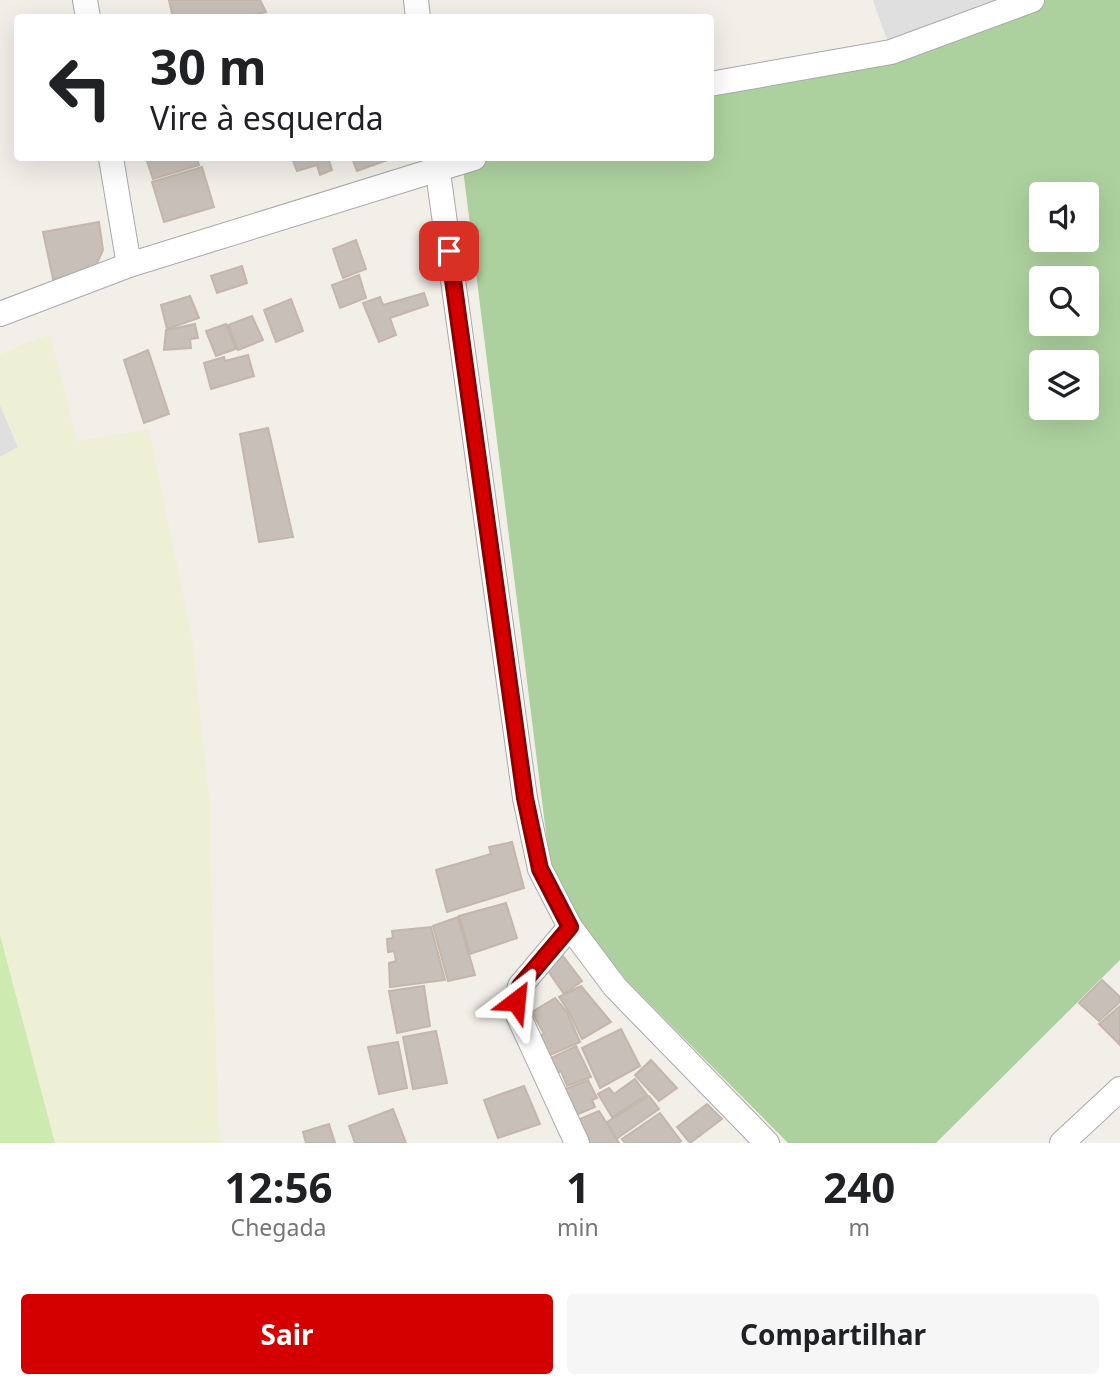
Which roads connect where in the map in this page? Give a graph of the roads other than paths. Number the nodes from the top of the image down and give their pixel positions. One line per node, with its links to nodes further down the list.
1 (1032, 0): 2 (street)
2 (714, 83)
3 (112, 161): 5 (street)
4 (437, 163): 5 (street); 7 (street)
5 (129, 265): 6 (street)
6 (0, 314)
7 (570, 927): 9 (street); 10 (street)
8 (1120, 1089): 11 (street)
9 (577, 1143)
10 (766, 1143)
11 (1062, 1143)

